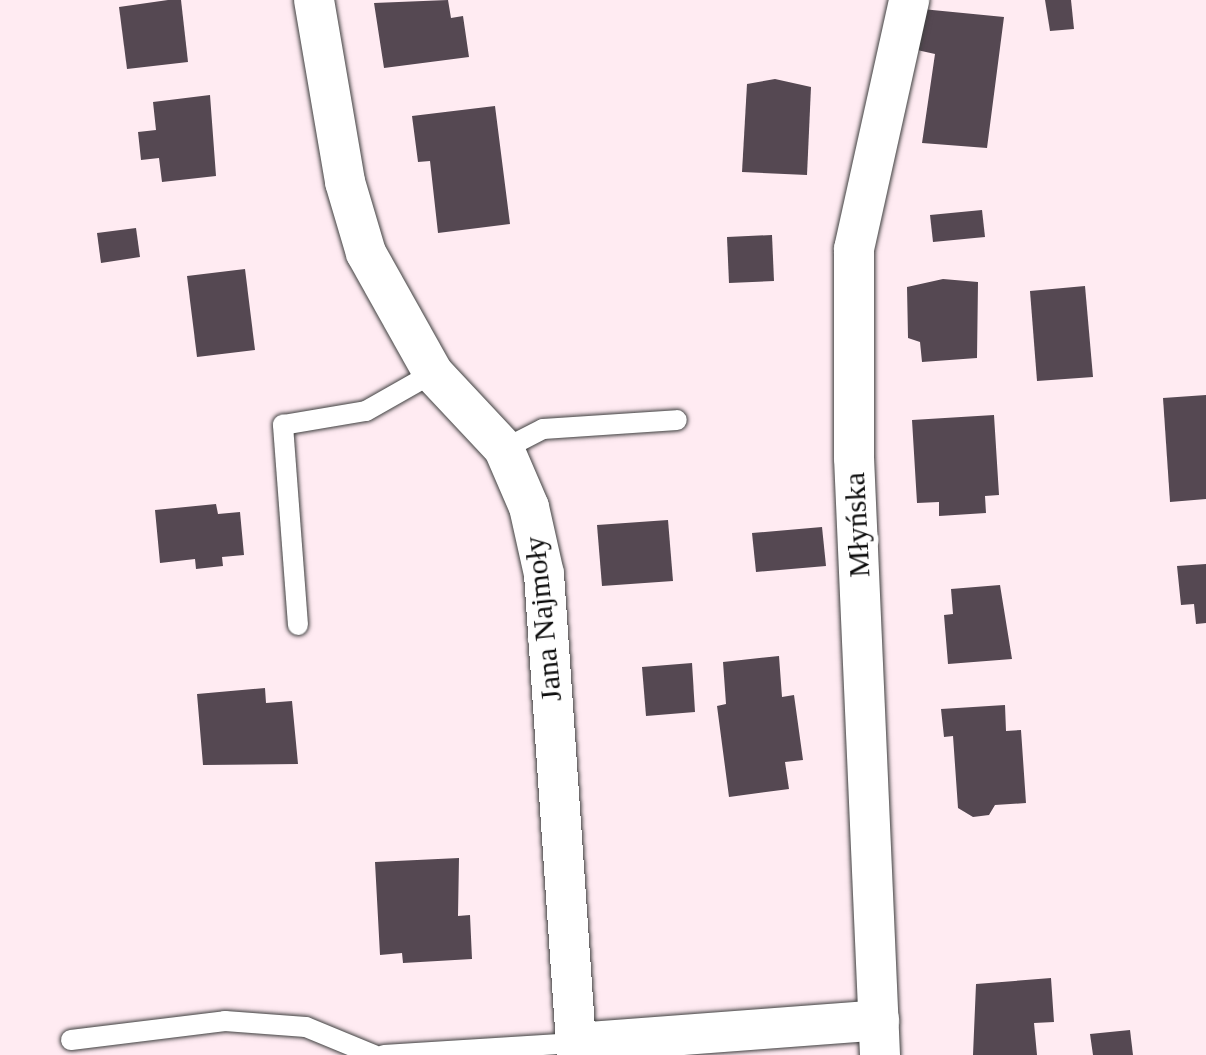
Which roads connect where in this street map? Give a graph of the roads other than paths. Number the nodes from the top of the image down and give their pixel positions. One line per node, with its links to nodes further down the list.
1 (314, 0): 3 (street, Jana Najmoły)
2 (909, 0): 7 (street, Młyńska)
3 (433, 373): 5 (street, Jana Najmoły); 6 (lane)
4 (677, 420): 5 (lane)
5 (504, 449): 9 (street, Jana Najmoły)
6 (298, 626)
7 (879, 1037): 9 (street)
8 (71, 1040): 10 (lane)
9 (576, 1049): 11 (lane)
10 (374, 1055)
11 (384, 1055)

